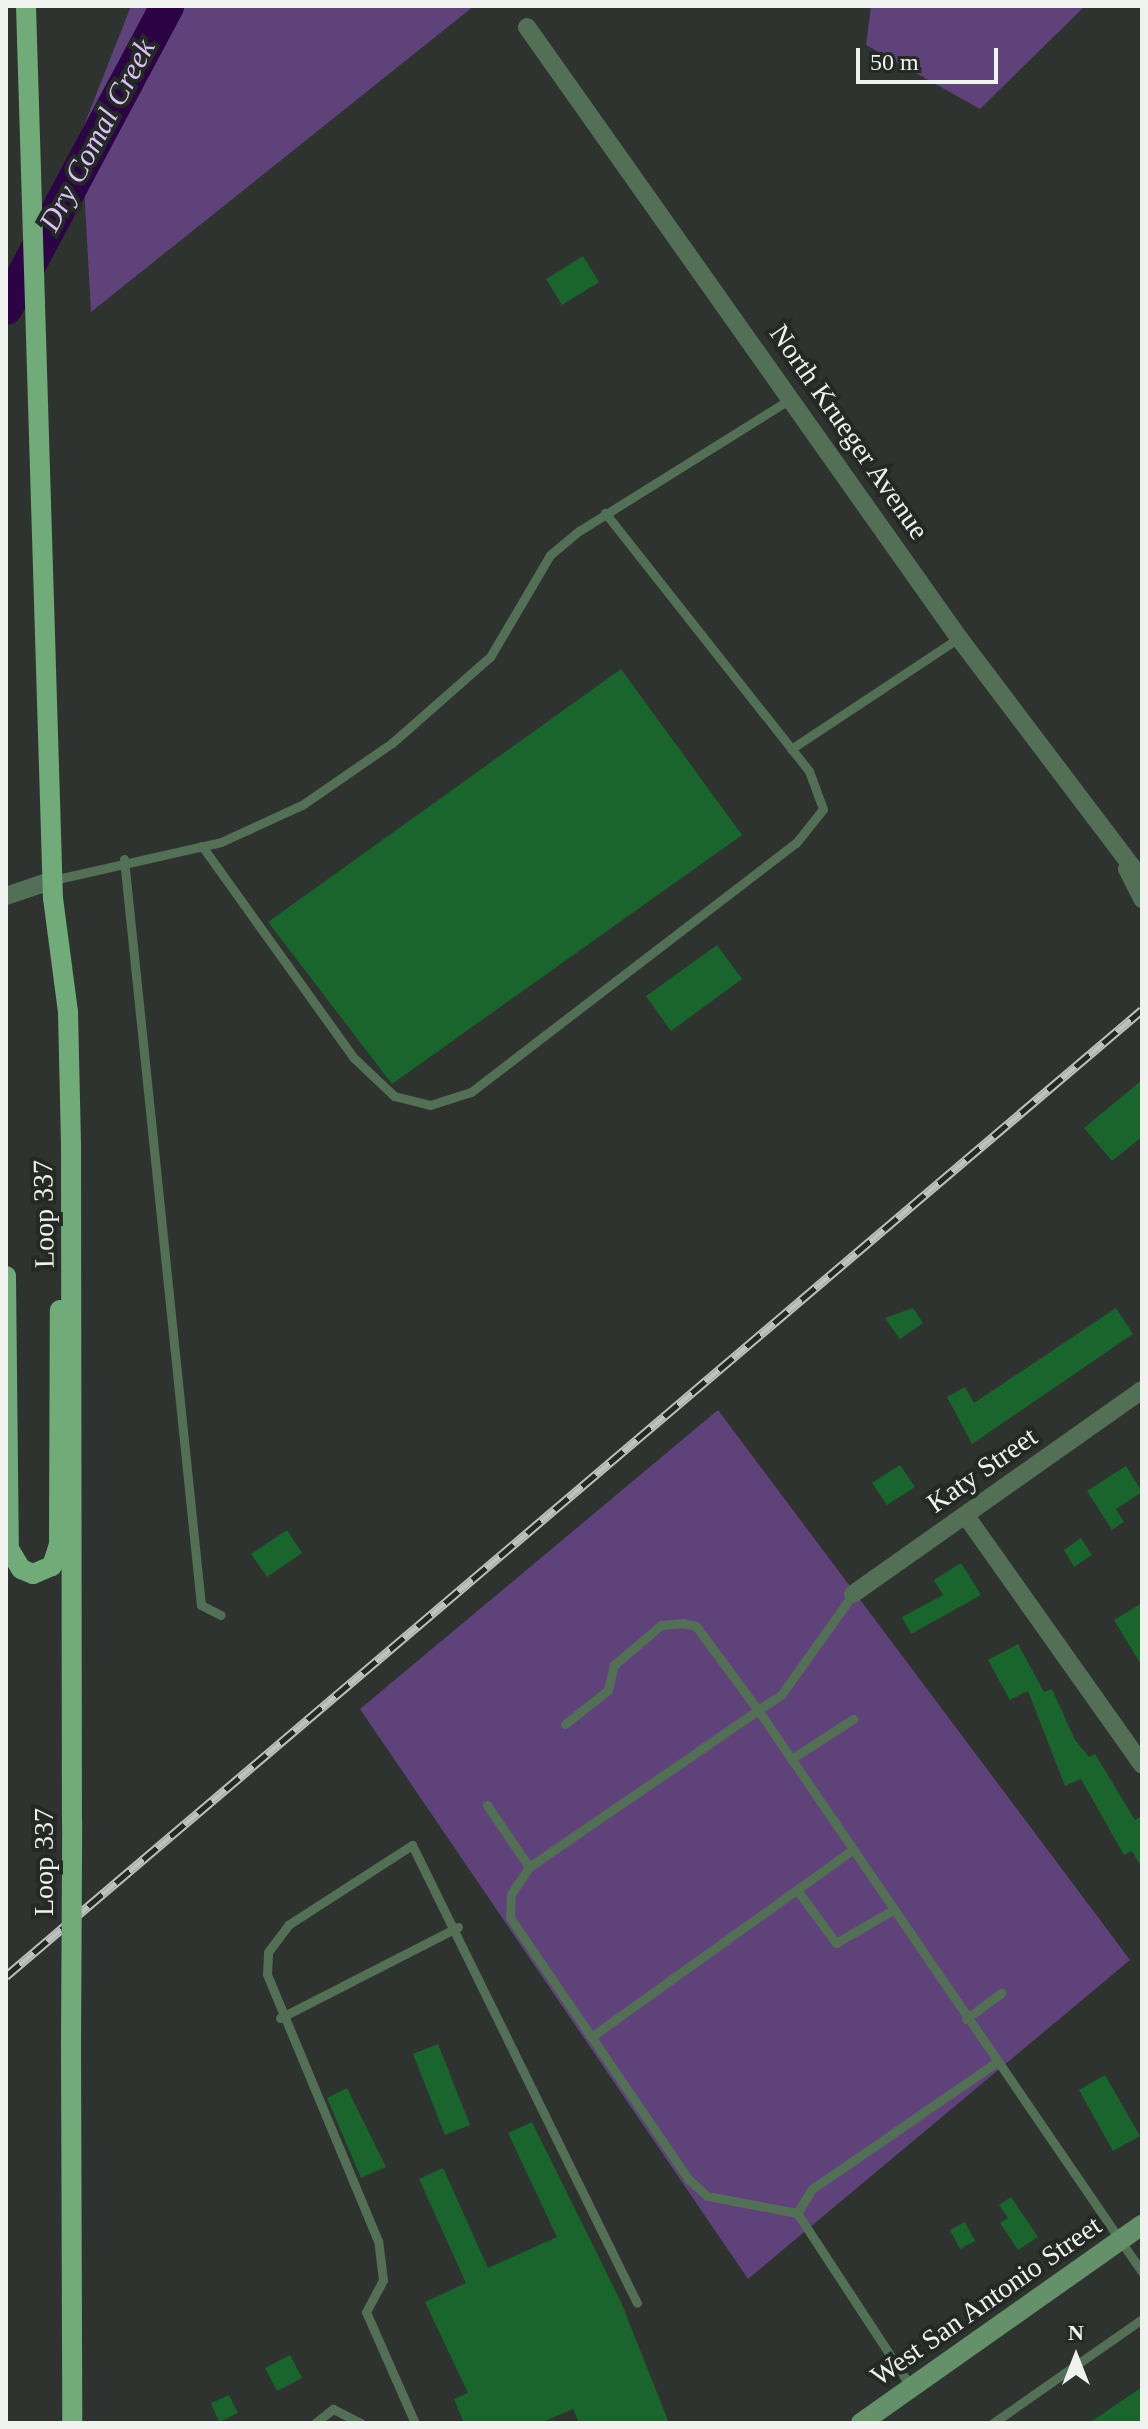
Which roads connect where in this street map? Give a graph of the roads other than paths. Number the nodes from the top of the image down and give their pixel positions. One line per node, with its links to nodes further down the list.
1 (26, 6): 10 (main road, Loop 337)
2 (527, 27): 3 (street, North Krueger Avenue)
3 (792, 398): 4 (lane); 5 (street, North Krueger Avenue)
4 (605, 513): 6 (lane); 7 (lane)
5 (959, 638): 6 (lane); 9 (street, North Krueger Avenue)
6 (791, 749): 7 (lane)
7 (202, 846): 8 (lane)
8 (124, 859): 10 (lane); 19 (lane)
9 (1126, 866): 11 (street, North Krueger Avenue); 13 (street, North Krueger Avenue)
10 (53, 880): 12 (street); 14 (main road, Loop 337)
11 (1142, 880)
12 (6, 896)
13 (1142, 899)
14 (71, 1147): 15 (main road); 43 (main road, Loop 337, bridge)
15 (6, 1276)
16 (1142, 1390): 17 (street, Katy Street)
17 (966, 1516): 18 (street, Katy Street); 24 (street)
18 (853, 1594): 20 (lane)
19 (221, 1615)
20 (758, 1710): 22 (lane); 23 (lane); 27 (lane)
21 (853, 1719): 23 (lane)
22 (565, 1724)
23 (791, 1759): 26 (lane)
24 (1142, 1765)
25 (487, 1805): 27 (lane)
26 (852, 1850): 28 (lane); 29 (lane)
27 (529, 1867): 34 (lane)
28 (797, 1890): 29 (lane); 34 (lane)
29 (893, 1910): 33 (lane)
30 (458, 1927): 32 (lane); 32 (lane); 40 (lane)
31 (1001, 1993): 33 (lane)
32 (280, 2018): 46 (lane)
33 (966, 2019): 35 (lane)
34 (591, 2037): 36 (lane)
35 (995, 2063): 36 (lane); 38 (lane)
36 (797, 2213): 42 (lane)
37 (1142, 2225): 38 (street, West San Antonio Street)
38 (1121, 2240): 39 (lane); 42 (street, West San Antonio Street)
39 (1142, 2272)
40 (637, 2303)
41 (1142, 2319): 48 (lane)
42 (912, 2388): 47 (street, West San Antonio Street)
43 (72, 2423)
44 (315, 2423): 45 (lane)
45 (361, 2423)
46 (415, 2423)
47 (861, 2423)
48 (993, 2423)

